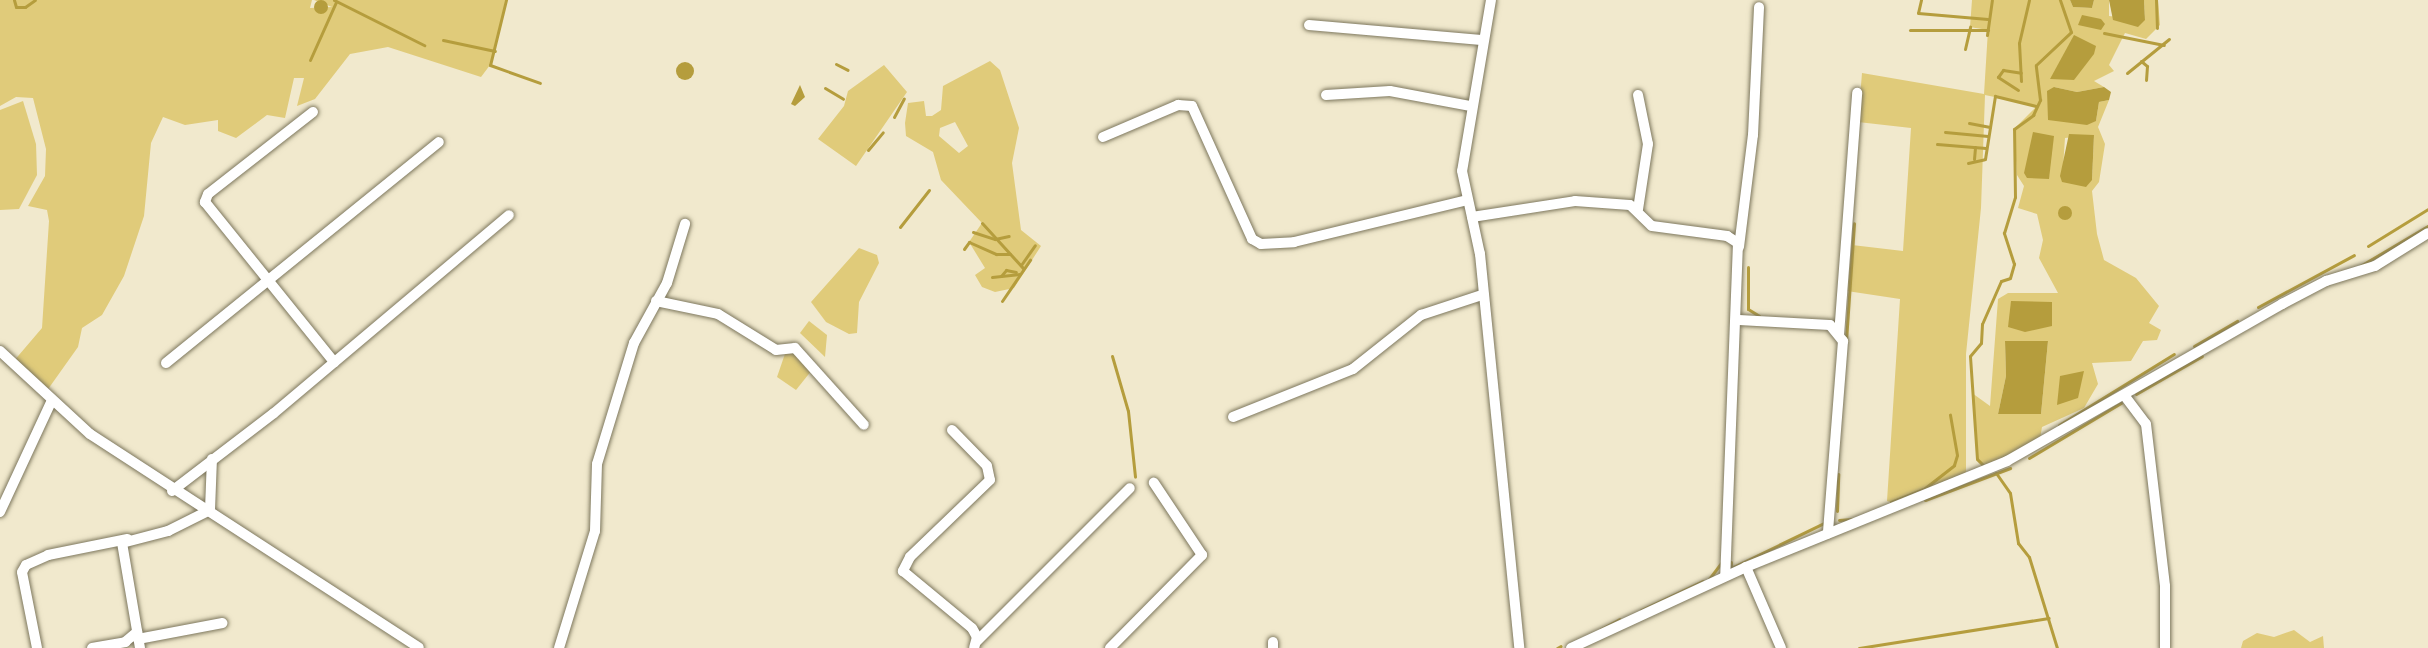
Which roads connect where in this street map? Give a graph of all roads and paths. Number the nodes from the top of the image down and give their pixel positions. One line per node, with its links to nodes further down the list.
1 (1491, 0): 4 (street)
2 (1760, 8): 17 (street)
3 (1309, 25): 4 (street)
4 (1481, 40): 8 (street)
5 (1857, 93): 24 (street)
6 (1326, 95): 8 (street)
7 (1638, 96): 13 (street)
8 (1470, 106): 12 (street)
9 (313, 112): 21 (street)
10 (1103, 137): 12 (street)
11 (438, 142): 21 (street)
12 (1467, 200): 15 (street)
13 (1638, 209): 15 (street); 19 (street)
14 (509, 215): 29 (street)
15 (1472, 217): 22 (street)
16 (685, 224): 23 (street)
17 (1742, 231): 19 (street); 20 (street)
18 (2428, 233): 31 (street)
19 (1727, 237): 20 (street)
20 (1739, 247): 25 (street)
21 (265, 281): 29 (street); 30 (street)
22 (1482, 295): 33 (street); 54 (street)
23 (656, 302): 34 (street); 52 (street)
24 (1841, 319): 26 (street); 27 (street)
25 (1739, 320): 26 (street); 45 (street)
26 (1830, 325): 27 (street)
27 (1839, 335): 42 (street)
28 (0, 351): 32 (street)
29 (334, 362): 36 (street)
30 (165, 363)
31 (2124, 395): 42 (street); 57 (street)
32 (51, 402): 39 (street); 41 (street)
33 (1233, 417)
34 (864, 425)
35 (952, 430): 48 (street)
36 (212, 459): 39 (street); 40 (street)
37 (1154, 483): 53 (street)
38 (1130, 488): 48 (street)
39 (172, 491): 40 (street)
40 (210, 510): 43 (street); 51 (street)
41 (0, 512)
42 (1828, 533): 44 (street)
43 (128, 539): 47 (street); 49 (street)
44 (1746, 567): 45 (street); 56 (street)
45 (1725, 576): 55 (street)
46 (224, 623): 47 (street)
47 (138, 640): 50 (street)
48 (975, 645)
49 (37, 648)
50 (92, 648)
51 (418, 648)
52 (559, 648)
53 (1110, 648)
54 (1519, 648)
55 (1571, 648)
56 (1781, 648)
57 (2165, 648)

